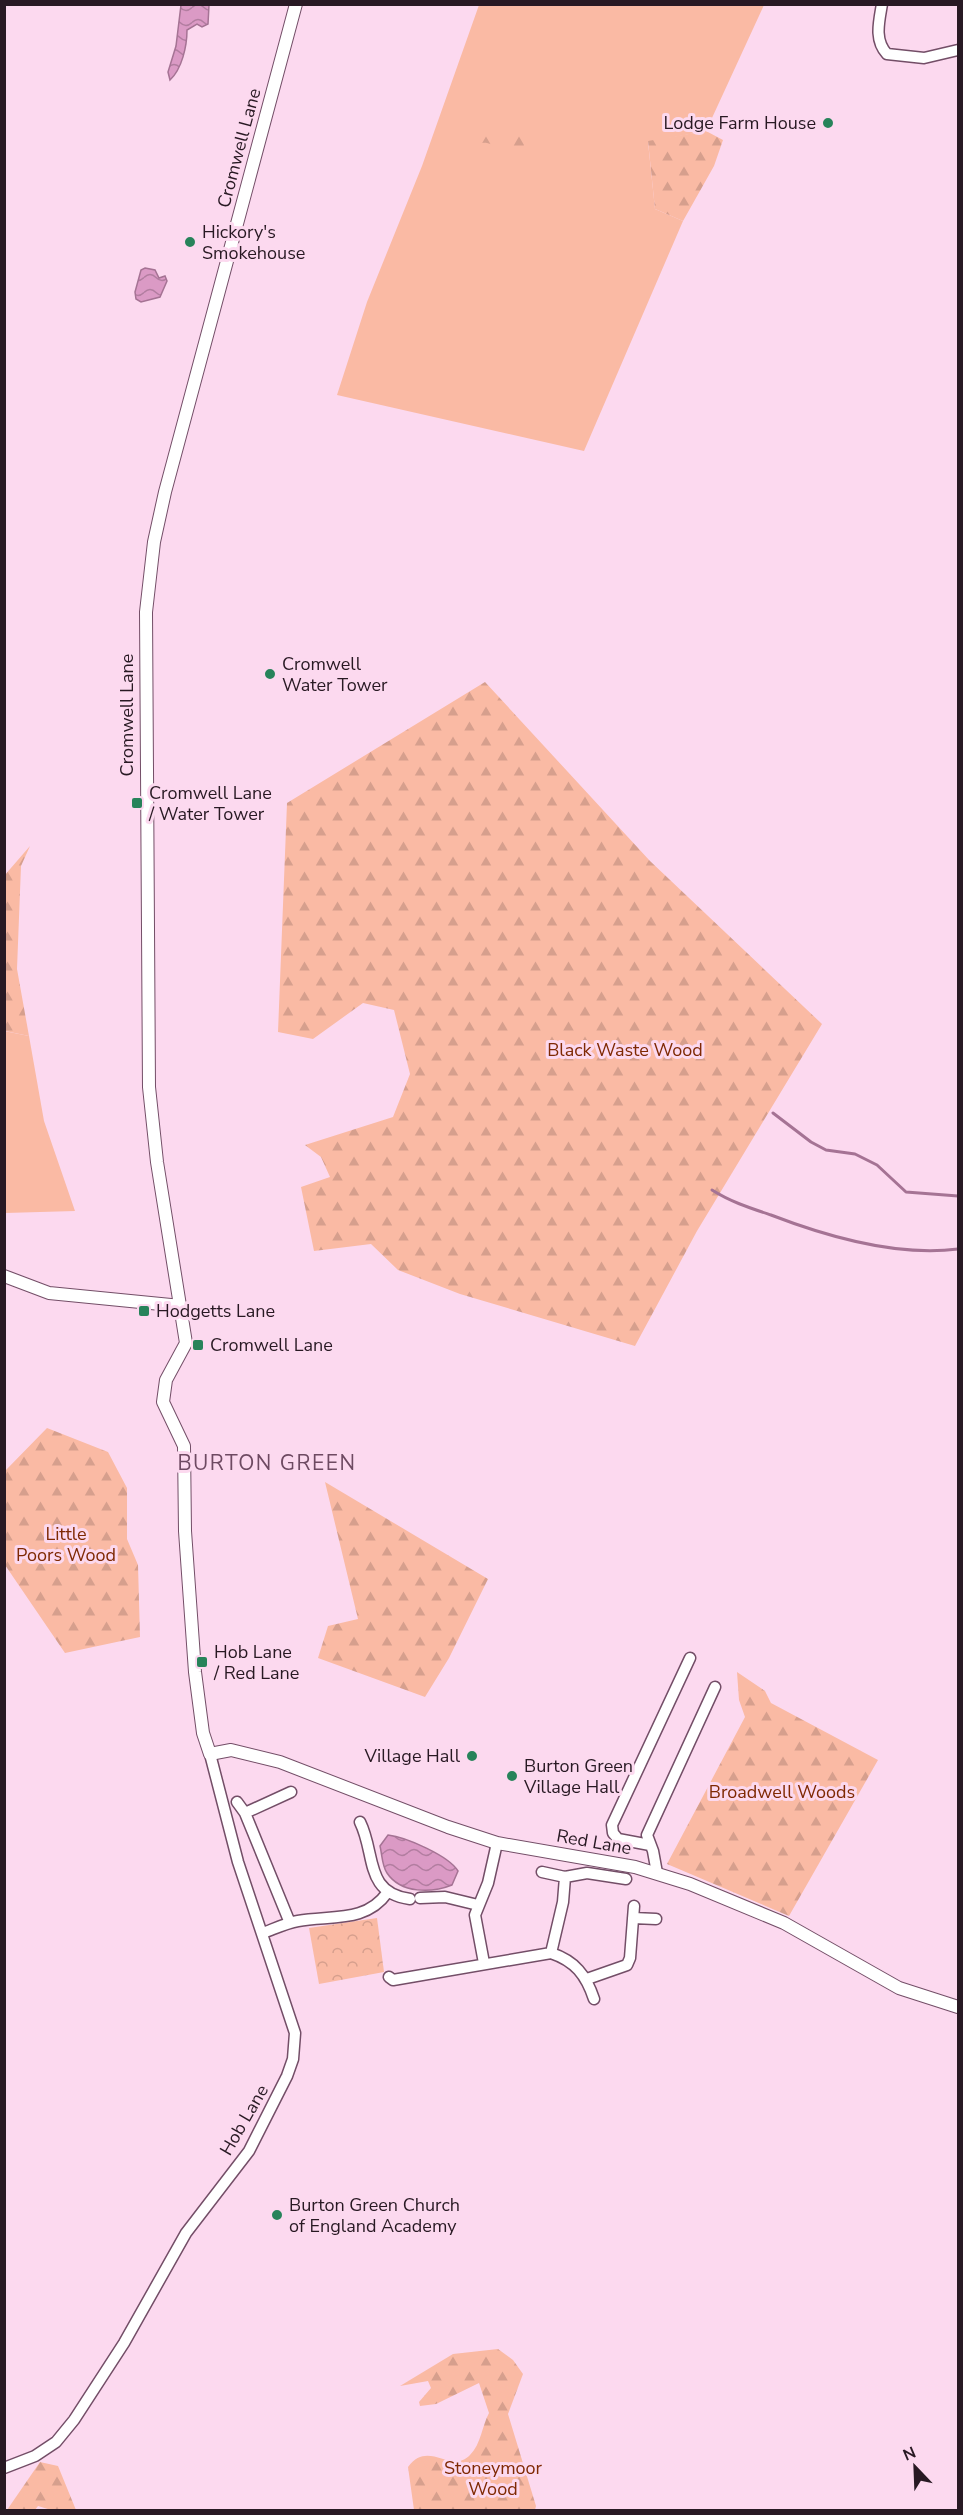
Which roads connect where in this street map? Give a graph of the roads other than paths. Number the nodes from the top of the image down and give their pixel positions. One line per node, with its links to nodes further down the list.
1 (296, 4): 5 (street, Cromwell Lane)
2 (882, 4): 3 (street)
3 (958, 50)
4 (4, 1276): 5 (street)
5 (181, 1306): 8 (street, Cromwell Lane)
6 (690, 1658): 14 (street)
7 (715, 1687): 14 (street)
8 (210, 1754): 13 (street, Red Lane); 25 (street, Hob Lane)
9 (291, 1792): 11 (street)
10 (237, 1802): 11 (street)
11 (245, 1813): 24 (street)
12 (360, 1822): 19 (street)
13 (497, 1843): 16 (street, Red Lane); 20 (street)
14 (650, 1845): 16 (street)
15 (542, 1872): 17 (street)
16 (657, 1874): 31 (street, Red Lane)
17 (565, 1877): 18 (street); 26 (street)
18 (626, 1879)
19 (387, 1893): 20 (street); 24 (street)
20 (478, 1905): 27 (street)
21 (634, 1906): 22 (street)
22 (633, 1918): 23 (street); 29 (street)
23 (656, 1919)
24 (290, 1923): 25 (street)
25 (263, 1933): 32 (street, Hob Lane)
26 (551, 1953): 27 (street); 29 (street)
27 (484, 1963): 28 (street)
28 (389, 1977)
29 (587, 1979): 30 (street)
30 (594, 1999)
31 (958, 2007)
32 (4, 2468)

